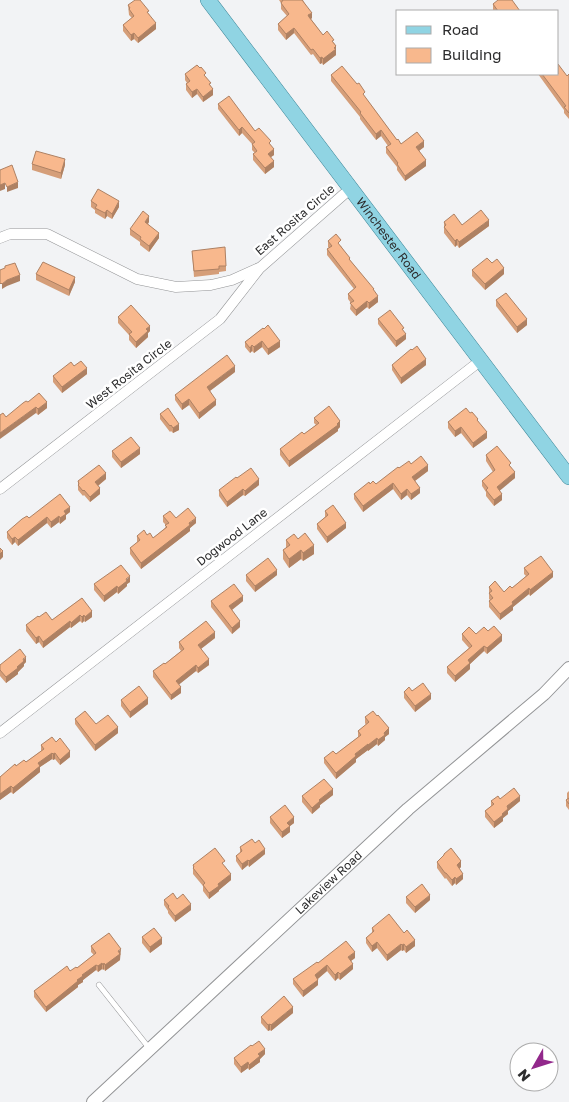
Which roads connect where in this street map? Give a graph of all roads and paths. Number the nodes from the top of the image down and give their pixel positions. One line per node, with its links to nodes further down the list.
1 (208, 0): 2 (main road, Winchester Road)
2 (351, 188): 4 (street, East Rosita Circle); 5 (main road, Winchester Road)
3 (0, 238): 4 (street, East Rosita Circle)
4 (261, 267): 7 (street, West Rosita Circle)
5 (480, 361): 6 (main road, Winchester Road); 9 (street, Dogwood Lane)
6 (569, 477)
7 (0, 489)
8 (569, 668): 11 (street, Lakeview Road)
9 (0, 733)
10 (99, 985): 11 (lane)
11 (150, 1048): 12 (street, Lakeview Road)
12 (93, 1102)

